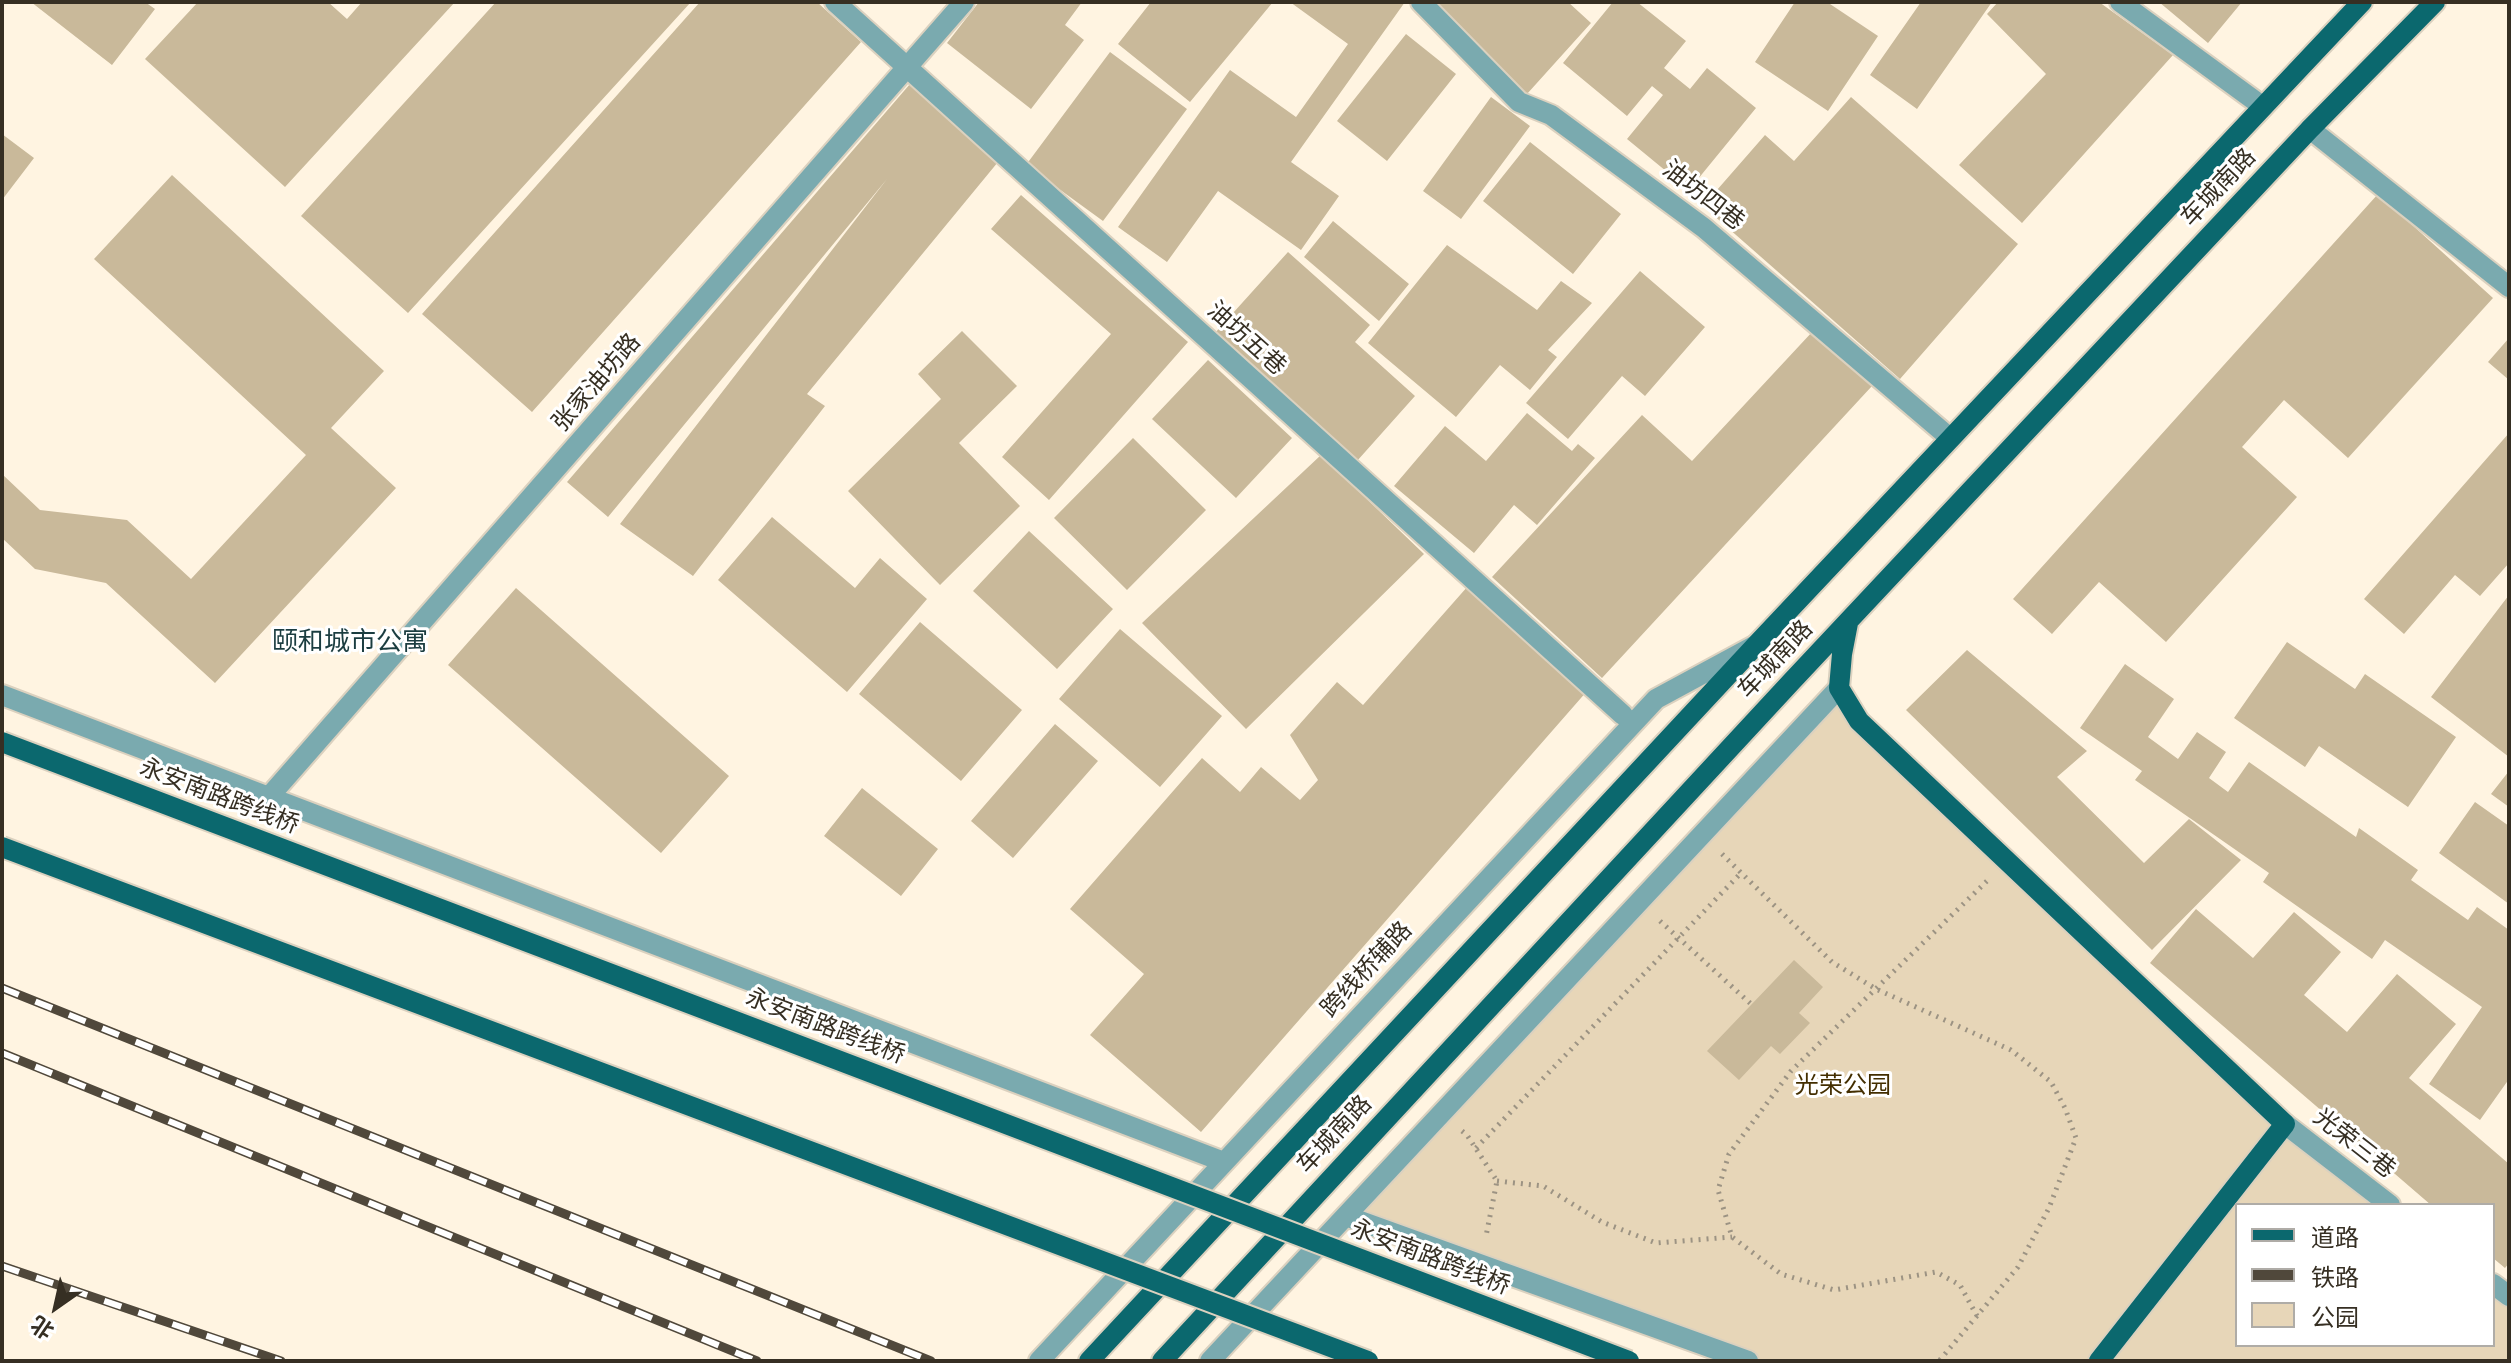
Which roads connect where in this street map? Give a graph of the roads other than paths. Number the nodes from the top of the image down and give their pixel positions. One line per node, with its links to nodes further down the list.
1 (835, 2): 7 (street, 油坊五巷)
2 (964, 2): 7 (street, 张家油坊路)
3 (1421, 2): 11 (street, 油坊四巷)
4 (2120, 2): 8 (street)
5 (2362, 2): 8 (main road, 车城南路)
6 (2435, 2): 9 (main road, 车城南路)
7 (907, 67): 16 (street, 油坊五巷); 18 (street, 张家油坊路)
8 (2262, 106): 11 (main road, 车城南路)
9 (2310, 129): 10 (street); 12 (main road, 车城南路)
10 (2509, 287)
11 (1950, 438): 13 (main road, 车城南路)
12 (1848, 621): 14 (main road); 26 (main road, 车城南路)
13 (1757, 644): 21 (street, 跨线桥辅路); 25 (main road, 车城南路)
14 (1839, 688): 20 (main road); 23 (street)
15 (2, 695): 18 (street)
16 (1623, 715)
17 (2, 742): 29 (main road, 永安南路跨线桥, bridge)
18 (268, 798): 21 (street)
19 (2, 847): 28 (main road, bridge)
20 (2285, 1124): 22 (street, 光荣三巷); 31 (main road)
21 (1224, 1162): 24 (street, 跨线桥辅路)
22 (2387, 1203)
23 (1346, 1216): 27 (street); 30 (street)
24 (1039, 1361)
25 (1089, 1361)
26 (1162, 1361)
27 (1210, 1361)
28 (1368, 1361)
29 (1629, 1361)
30 (1748, 1361)
31 (2099, 1361)

